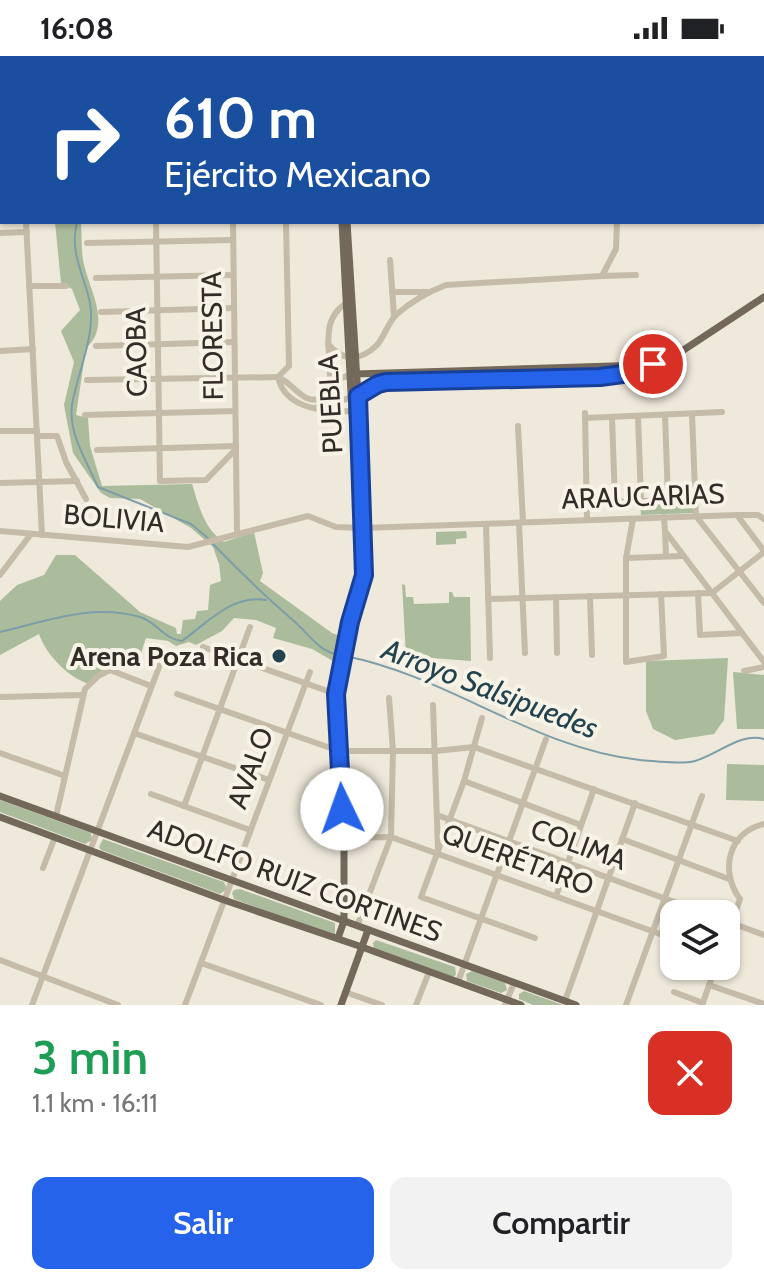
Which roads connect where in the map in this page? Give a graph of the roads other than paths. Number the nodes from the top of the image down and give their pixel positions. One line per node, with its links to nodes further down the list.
1 (26, 224): 7 (street)
2 (156, 224): 10 (street, CAOBA)
3 (233, 224): 9 (street, FLORESTA)
4 (286, 224): 39 (street)
5 (345, 224): 23 (main road, PUEBLA)
6 (617, 224): 15 (street)
7 (27, 232): 8 (street); 18 (street)
8 (0, 233)
9 (233, 240): 10 (street); 13 (street, FLORESTA)
10 (156, 242): 11 (street); 16 (street, CAOBA)
11 (87, 243)
12 (390, 260): 20 (street)
13 (233, 275): 16 (street); 24 (street, FLORESTA)
14 (636, 275): 15 (street)
15 (602, 276): 21 (street)
16 (157, 277): 17 (street); 25 (street, CAOBA)
17 (96, 278)
18 (29, 286): 19 (street); 32 (street)
19 (66, 286)
20 (392, 292): 21 (street); 27 (street)
21 (427, 292): 27 (street)
22 (764, 297): 36 (main road)
23 (349, 302): 30 (street); 34 (main road, PUEBLA)
24 (234, 308): 25 (street); 28 (street, FLORESTA)
25 (158, 310): 26 (street); 29 (street, CAOBA)
26 (101, 312)
27 (394, 316): 34 (street)
28 (234, 342): 29 (street); 40 (street, FLORESTA)
29 (158, 344): 31 (street); 41 (street, CAOBA)
30 (328, 344): 34 (street); 45 (street)
31 (96, 346)
32 (33, 349): 33 (street); 59 (street)
33 (0, 351)
34 (353, 357): 37 (main road, PUEBLA)
35 (498, 370): 36 (main road); 38 (main road); 43 (main road)
36 (600, 372): 43 (main road)
37 (354, 374): 38 (main road); 45 (street); 46 (main road, PUEBLA)
38 (381, 374): 44 (main road)
39 (278, 377): 40 (street); 45 (street); 47 (street)
40 (235, 378): 41 (street); 48 (street, FLORESTA)
41 (159, 379): 42 (street); 51 (street, CAOBA)
42 (87, 380)
43 (499, 380): 44 (main road)
44 (378, 384): 46 (main road)
45 (329, 386): 46 (street)
46 (353, 397): 47 (street); 49 (main road, PUEBLA); 80 (main road, PUEBLA)
47 (315, 408): 49 (street)
48 (235, 411): 51 (street); 60 (street, FLORESTA)
49 (354, 411): 80 (main road, PUEBLA)
50 (722, 412): 52 (street)
51 (159, 413): 53 (street); 61 (street, CAOBA)
52 (692, 414): 54 (street); 67 (street)
53 (85, 415)
54 (665, 415): 55 (street); 69 (street)
55 (638, 416): 56 (street); 68 (street)
56 (612, 417): 70 (street); 71 (street)
57 (518, 426): 78 (street, ARAUCARIAS)
58 (0, 431): 59 (street)
59 (37, 434): 63 (street); 64 (street)
60 (236, 447): 61 (street); 61 (street, CAOBA); 83 (street, FLORESTA)
61 (160, 448): 62 (street)
62 (97, 450)
63 (39, 480): 64 (street); 65 (street); 85 (street)
64 (77, 481): 66 (street)
65 (0, 483)
66 (86, 499)
67 (696, 499): 69 (street); 73 (street)
68 (641, 500): 69 (street); 70 (street)
69 (668, 500)
70 (615, 502): 71 (street)
71 (587, 503): 77 (street)
72 (737, 515): 73 (street, ARAUCARIAS); 76 (street, ARAUCARIAS); 86 (street)
73 (696, 516): 74 (street, ARAUCARIAS); 90 (street)
74 (664, 517): 75 (street, ARAUCARIAS); 82 (street)
75 (633, 519): 77 (street, ARAUCARIAS); 89 (street)
76 (764, 519)
77 (587, 520): 78 (street, ARAUCARIAS)
78 (521, 522): 79 (street, ARAUCARIAS); 98 (street)
79 (486, 524): 80 (street, ARAUCARIAS); 99 (street)
80 (360, 528): 83 (street, ARAUCARIAS); 115 (main road, PUEBLA)
81 (0, 531): 84 (street, BOLIVIA)
82 (665, 531): 87 (street); 88 (street)
83 (237, 532): 85 (street, BOLIVIA)
84 (31, 534): 85 (street, BOLIVIA); 91 (street)
85 (42, 535)
86 (764, 552): 90 (street)
87 (666, 556): 88 (street); 89 (street)
88 (683, 556): 93 (street)
89 (626, 558): 95 (street)
90 (738, 571): 93 (street); 100 (street)
91 (0, 575)
92 (698, 593): 93 (street); 94 (street); 102 (street)
93 (712, 593): 102 (street)
94 (661, 594): 95 (street); 95 (street)
95 (626, 595): 96 (street)
96 (590, 596): 97 (street); 106 (street)
97 (556, 597): 98 (street); 105 (street)
98 (523, 598): 99 (street); 104 (street)
99 (488, 599): 107 (street)
100 (764, 603)
101 (250, 627): 109 (street)
102 (742, 633): 110 (street)
103 (203, 647): 109 (street)
104 (525, 653)
105 (557, 653)
106 (592, 655)
107 (490, 658)
108 (162, 659): 114 (street)
109 (238, 660): 113 (street); 121 (street)
110 (764, 664): 111 (street)
111 (744, 671)
112 (310, 672): 113 (street, AVALO)
113 (306, 684): 115 (street); 123 (street, AVALO)
114 (151, 686): 117 (street); 124 (street)
115 (337, 690): 127 (main road, PUEBLA)
116 (177, 694): 121 (street)
117 (82, 695): 118 (street); 133 (street)
118 (0, 697)
119 (389, 698): 128 (street)
120 (433, 705): 129 (street)
121 (220, 709): 123 (street); 131 (street)
122 (482, 718): 126 (street)
123 (286, 732): 127 (street); 134 (street, AVALO)
124 (134, 733): 131 (street); 151 (street)
125 (546, 739): 132 (street)
126 (474, 747): 129 (street); 132 (street); 135 (street)
127 (339, 751): 128 (street); 154 (main road, PUEBLA)
128 (393, 751): 129 (street); 153 (street)
129 (435, 751): 143 (street)
130 (0, 753): 133 (street)
131 (202, 757): 134 (street); 142 (street)
132 (535, 768): 136 (street); 140 (street)
133 (65, 776): 144 (street)
134 (269, 780): 150 (street, AVALO)
135 (464, 781): 140 (street); 146 (street)
136 (594, 789): 141 (street); 149 (street)
137 (151, 794): 142 (street)
138 (0, 796): 144 (main road, ADOLFO RUIZ CORTINES)
139 (702, 796): 147 (street)
140 (523, 803): 149 (street); 156 (street)
141 (635, 803): 147 (street); 155 (street)
142 (184, 806): 150 (street)
143 (437, 815): 146 (street, COLIMA); 159 (street)
144 (56, 816): 151 (main road, ADOLFO RUIZ CORTINES)
145 (0, 817): 152 (main road, ADOLFO RUIZ CORTINES)
146 (450, 820): 156 (street, COLIMA); 159 (street)
147 (692, 824): 157 (street); 160 (street)
148 (764, 824): 157 (street)
149 (581, 825): 161 (street)
150 (250, 830): 166 (street, AVALO)
151 (97, 831): 158 (street); 166 (main road, ADOLFO RUIZ CORTINES)
152 (55, 837): 158 (main road, ADOLFO RUIZ CORTINES); 162 (street)
153 (391, 837): 154 (street, QUERÉTARO); 159 (street, QUERÉTARO); 174 (street)
154 (344, 838): 173 (main road, PUEBLA)
155 (622, 839): 160 (street); 164 (street)
156 (509, 841): 161 (street, COLIMA); 163 (street)
157 (738, 841): 165 (street)
158 (89, 851): 169 (main road, ADOLFO RUIZ CORTINES); 187 (street)
159 (438, 854): 163 (street, QUERÉTARO); 172 (street)
160 (679, 861): 165 (street); 168 (street)
161 (568, 863): 164 (street, COLIMA); 167 (street)
162 (43, 868)
163 (496, 875): 167 (street, QUERÉTARO); 172 (street)
164 (608, 878): 168 (street, COLIMA); 171 (street)
165 (729, 879): 170 (street)
166 (232, 880): 169 (street, AVALO); 173 (main road, ADOLFO RUIZ CORTINES)
167 (556, 896): 171 (street, QUERÉTARO)
168 (665, 899): 177 (street)
169 (224, 900): 180 (main road, ADOLFO RUIZ CORTINES); 184 (street, AVALO)
170 (740, 900)
171 (597, 911): 177 (street, QUERÉTARO); 194 (street)
172 (481, 919): 181 (street); 185 (street)
173 (344, 921): 174 (main road, ADOLFO RUIZ CORTINES); 180 (main road, PUEBLA)
174 (357, 926): 176 (main road, ADOLFO RUIZ CORTINES)
175 (740, 926): 179 (street)
176 (368, 930): 182 (main road); 185 (main road, ADOLFO RUIZ CORTINES)
177 (653, 931): 178 (street, QUERÉTARO); 196 (street)
178 (660, 934)
179 (764, 935)
180 (338, 938): 182 (main road, ADOLFO RUIZ CORTINES)
181 (535, 938)
182 (362, 947): 186 (main road, ADOLFO RUIZ CORTINES); 192 (main road)
183 (0, 960): 187 (street)
184 (201, 963): 201 (street, AVALO); 202 (street)
185 (464, 964): 189 (street); 190 (main road, ADOLFO RUIZ CORTINES)
186 (429, 972): 189 (main road, ADOLFO RUIZ CORTINES); 205 (street)
187 (42, 977): 199 (street); 200 (street)
188 (711, 980): 191 (street)
189 (458, 982): 195 (main road, ADOLFO RUIZ CORTINES)
190 (514, 983): 194 (main road, ADOLFO RUIZ CORTINES); 195 (street)
191 (709, 985): 197 (street); 198 (street)
192 (345, 992): 203 (main road); 204 (street)
193 (674, 992): 197 (street)
194 (565, 1001): 207 (main road, ADOLFO RUIZ CORTINES)
195 (506, 1002): 206 (main road, ADOLFO RUIZ CORTINES)
196 (629, 1004)
197 (702, 1004)
198 (764, 1004)
199 (32, 1005)
200 (118, 1005)
201 (185, 1005)
202 (321, 1005)
203 (341, 1005)
204 (382, 1005)
205 (416, 1005)
206 (521, 1005)
207 (576, 1005)

